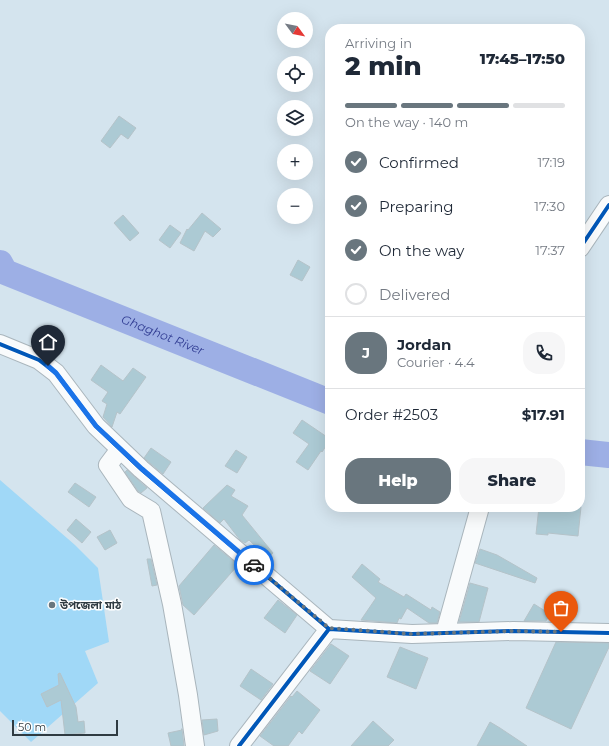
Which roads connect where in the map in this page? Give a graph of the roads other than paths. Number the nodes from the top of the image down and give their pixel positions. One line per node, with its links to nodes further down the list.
1 (609, 205): 2 (street)
2 (585, 241)
3 (0, 344): 4 (street)
4 (120, 449): 6 (street); 9 (street)
5 (479, 512): 7 (street)
6 (329, 628): 7 (street); 10 (street)
7 (445, 633): 8 (street)
8 (609, 633)
9 (195, 746)
10 (239, 746)

